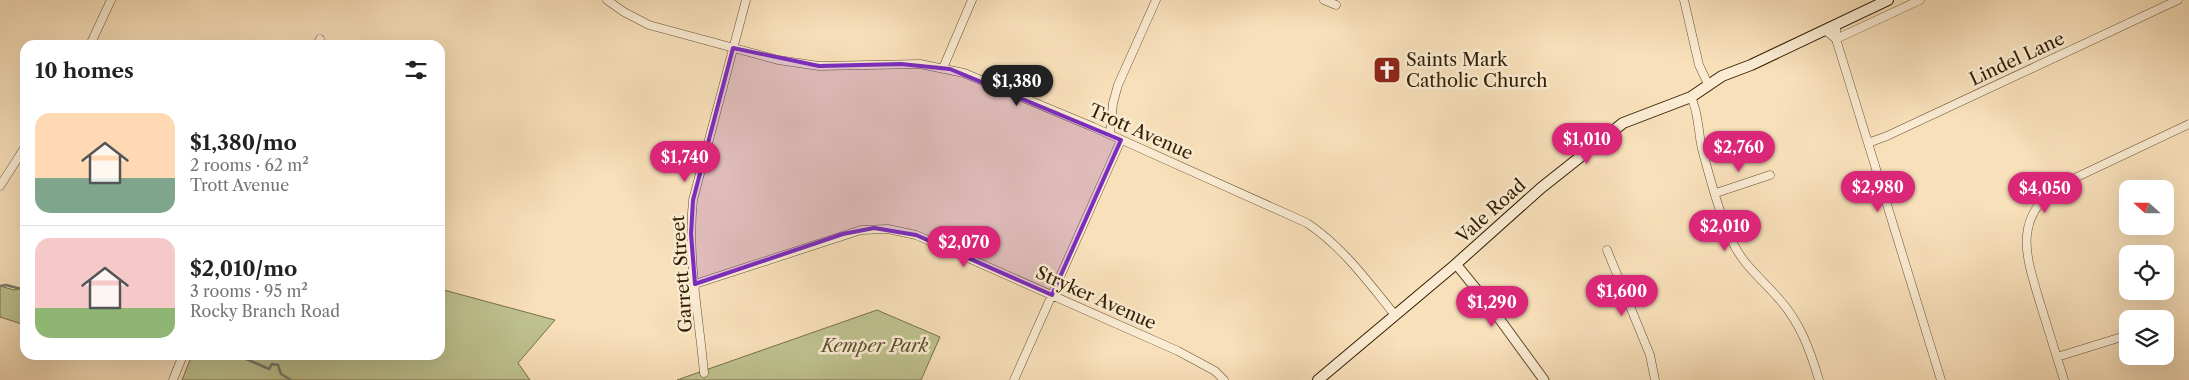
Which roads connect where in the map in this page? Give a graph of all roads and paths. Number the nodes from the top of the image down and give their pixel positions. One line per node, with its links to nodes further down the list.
1 (111, 0): 15 (street)
2 (607, 0): 16 (street, Trott Avenue)
3 (746, 0): 16 (street, Garrett Street)
4 (972, 0): 17 (street)
5 (1156, 0): 21 (street)
6 (1324, 0): 11 (street)
7 (1684, 0): 18 (street)
8 (1888, 0): 12 (main road, Vale Road)
9 (1920, 0): 14 (street)
10 (2178, 0): 23 (street, Lindel Lane)
11 (1336, 5)
12 (1836, 25): 13 (main road, Vale Road); 14 (street)
13 (1825, 30): 14 (street); 18 (main road, Vale Road)
14 (1836, 39): 23 (street)
15 (92, 40)
16 (733, 48): 17 (street, Trott Avenue); 30 (street, Garrett Street)
17 (943, 68): 21 (street, Trott Avenue)
18 (1708, 84): 19 (main road, Vale Road)
19 (1691, 97): 27 (street); 29 (main road, Vale Road)
20 (2189, 124): 34 (street)
21 (1110, 135): 22 (street, Trott Avenue)
22 (1121, 140): 31 (street); 32 (street, Trott Avenue)
23 (1868, 143): 44 (street)
24 (20, 155): 26 (street)
25 (1770, 175): 27 (street)
26 (0, 186)
27 (1716, 192): 43 (street)
28 (1608, 250): 42 (street)
29 (1456, 264): 32 (main road, Vale Road); 41 (street)
30 (695, 284): 31 (street, Stryker Avenue); 36 (street, Garrett Street)
31 (1052, 295): 38 (street); 39 (street, Stryker Avenue)
32 (1395, 315): 40 (main road, Vale Road)
33 (2119, 338): 34 (street)
34 (2057, 357): 45 (street)
35 (181, 360): 37 (street)
36 (704, 373)
37 (173, 380)
38 (1014, 380)
39 (1224, 380)
40 (1318, 380)
41 (1544, 380)
42 (1655, 380)
43 (1819, 380)
44 (1941, 380)
45 (2064, 380)

